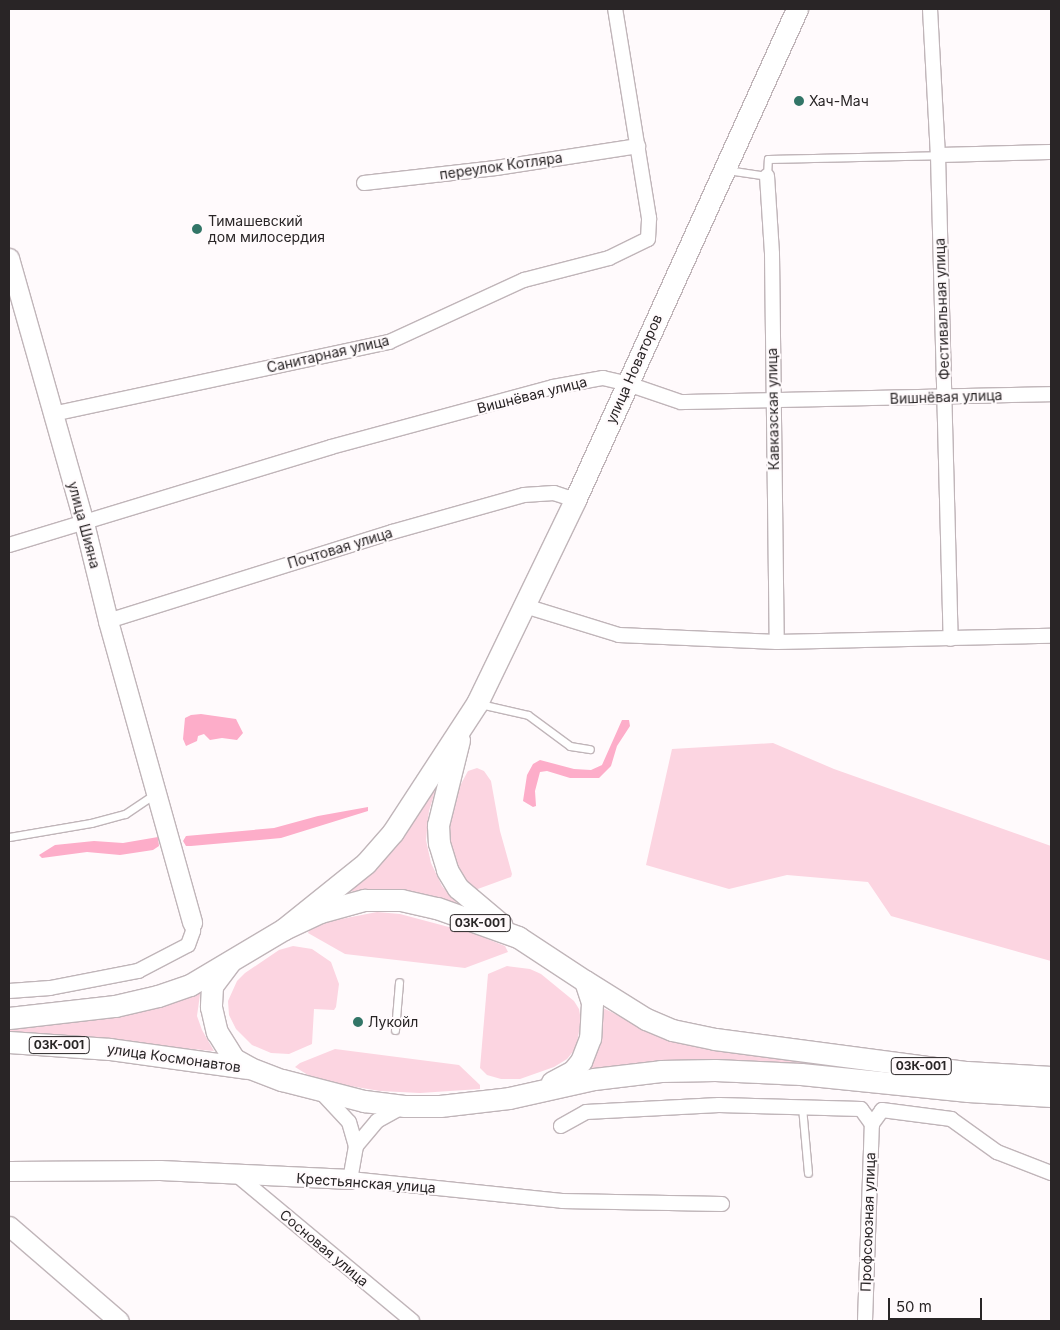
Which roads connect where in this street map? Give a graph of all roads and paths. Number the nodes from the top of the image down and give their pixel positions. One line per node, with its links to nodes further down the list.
1 (616, 9): 4 (street)
2 (797, 9): 7 (main road, улица Новаторов)
3 (930, 9): 6 (street, Фестивальная улица)
4 (638, 146): 9 (street, переулок Котляра); 15 (street, Санитарная улица)
5 (1051, 152): 6 (street)
6 (938, 155): 8 (lane); 13 (street, Фестивальная улица)
7 (725, 170): 8 (lane); 11 (main road, улица Новаторов)
8 (767, 176): 14 (street, Кавказская улица)
9 (364, 183)
10 (9, 258): 15 (street, улица Шияна)
11 (628, 384): 14 (street, Вишнёвая улица); 16 (main road, улица Новаторов); 17 (street, Вишнёвая улица)
12 (1051, 394): 13 (street, Вишнёвая улица)
13 (945, 398): 14 (street, Вишнёвая улица); 22 (street, Фестивальная улица)
14 (773, 402): 23 (street, Кавказская улица)
15 (53, 414): 17 (street, улица Шияна)
16 (575, 500): 19 (main road, улица Новаторов); 20 (street, Почтовая улица)
17 (84, 523): 18 (street, Вишнёвая улица); 20 (street, улица Шияна)
18 (9, 545)
19 (526, 606): 23 (street); 24 (main road, улица Новаторов)
20 (108, 620): 27 (street, улица Шияна)
21 (1051, 636): 22 (street)
22 (951, 639): 23 (street)
23 (777, 642)
24 (477, 703): 25 (main road, улица Новаторов); 26 (lane)
25 (463, 726): 30 (main road, улица Новаторов); 31 (main road)
26 (590, 749)
27 (157, 792): 28 (lane); 29 (street, улица Шияна)
28 (9, 837)
29 (192, 922): 35 (street)
30 (284, 929): 31 (main road, 03К-001); 32 (main road, 03К-001)
31 (518, 937): 33 (main road, 03К-001)
32 (230, 962): 36 (main road, 03К-001); 39 (main road, 03К-001)
33 (585, 981): 40 (main road, 03К-001); 42 (main road, 03К-001)
34 (400, 982): 37 (lane)
35 (9, 991)
36 (9, 1018)
37 (395, 1030)
38 (9, 1042): 39 (main road, улица Космонавтов / 03К-001)
39 (250, 1068): 41 (main road, 03К-001)
40 (1051, 1076)
41 (320, 1092): 44 (main road, 03К-001); 48 (street)
42 (527, 1094): 43 (main road, 03К-001); 44 (main road, 03К-001)
43 (1051, 1096)
44 (404, 1106): 48 (street)
45 (802, 1106): 46 (street); 47 (street); 50 (lane)
46 (872, 1124): 51 (street); 58 (street, Профсоюзная улица)
47 (561, 1126)
48 (356, 1146): 53 (street)
49 (9, 1171): 52 (street, Крестьянская улица)
50 (808, 1173)
51 (1051, 1173)
52 (237, 1175): 53 (street, Крестьянская улица); 57 (street, Сосновая улица)
53 (350, 1179): 54 (street, Крестьянская улица)
54 (722, 1204)
55 (9, 1226): 56 (street)
56 (119, 1321)
57 (412, 1321)
58 (865, 1321)

